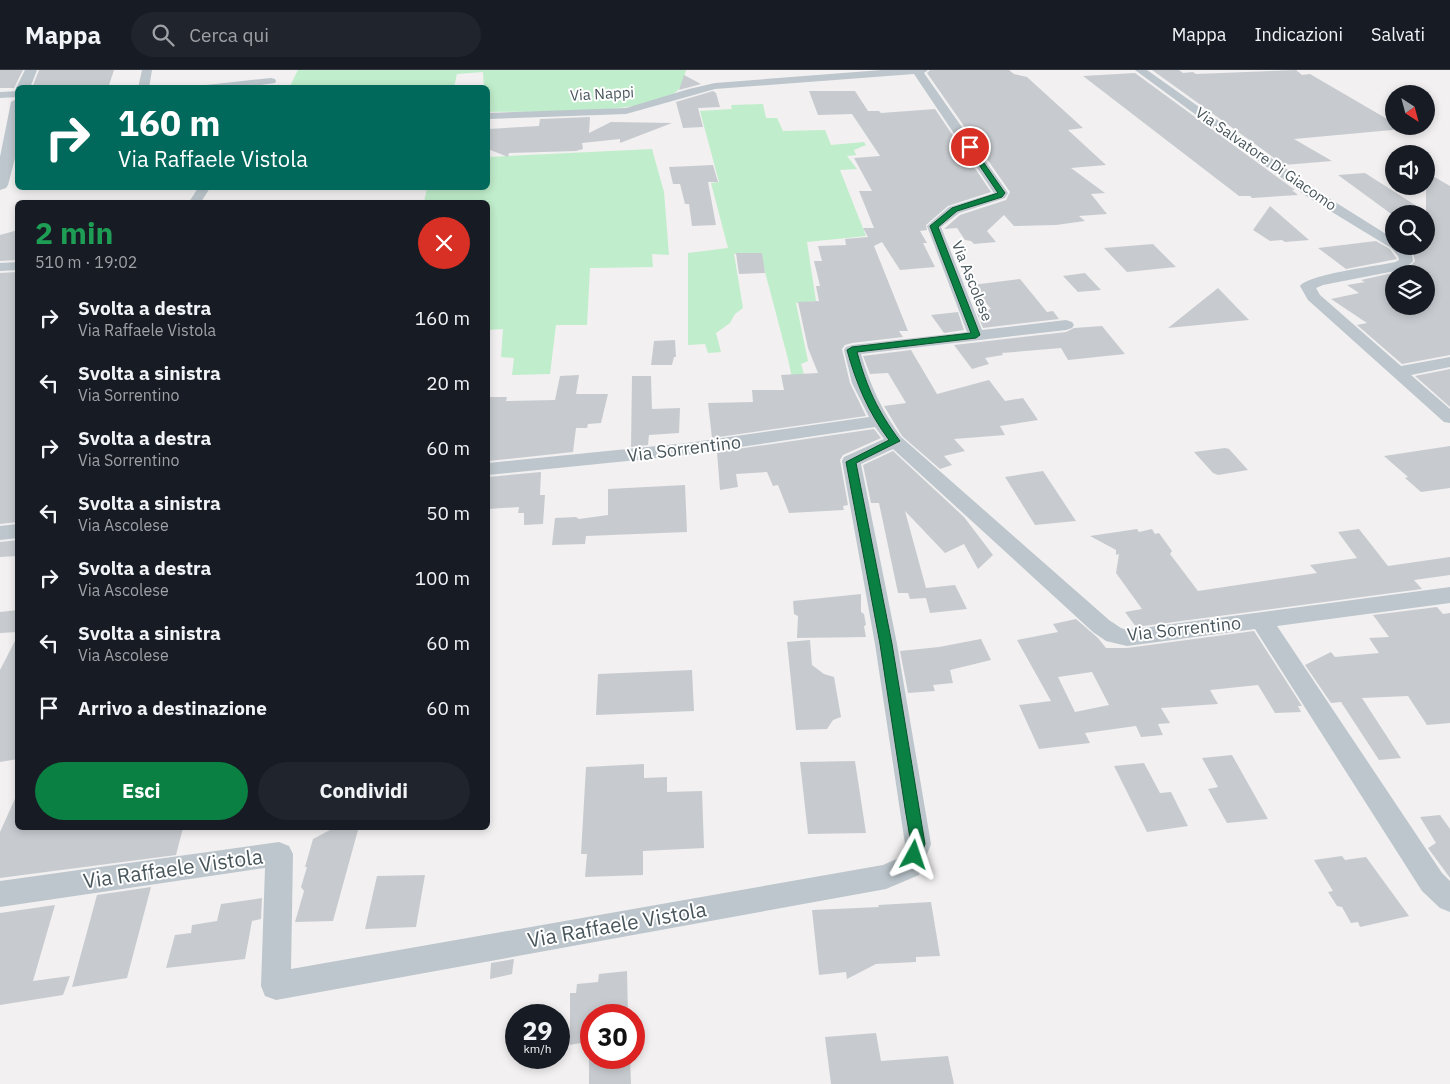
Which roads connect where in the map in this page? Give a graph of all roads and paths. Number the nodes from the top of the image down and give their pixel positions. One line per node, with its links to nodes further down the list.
1 (31, 70): 7 (street)
2 (147, 70): 8 (street)
3 (917, 70): 4 (street, Via Nappi); 12 (street, Via Nappi); 21 (street, Via Ascolese)
4 (923, 70)
5 (1140, 70): 16 (street, Via Salvatore Di Giacomo)
6 (271, 81): 9 (street)
7 (24, 85)
8 (144, 85)
9 (234, 85)
10 (0, 95): 11 (street)
11 (15, 101)
12 (490, 116)
13 (15, 140): 14 (street)
14 (4, 157): 15 (street)
15 (0, 185)
16 (1385, 239)
17 (1405, 255): 23 (street, Via Salvatore Di Giacomo)
18 (15, 266): 19 (street)
19 (0, 267)
20 (1066, 324): 21 (street, Via Sorrentino)
21 (976, 335): 25 (street, Via Sorrentino)
22 (1450, 362): 23 (street)
23 (1398, 372): 24 (street, Via Salvatore Di Giacomo)
24 (1450, 418)
25 (887, 431): 26 (street, Via Sorrentino); 30 (street, Via Sorrentino); 31 (street, Via Raffaele Vistola)
26 (490, 469)
27 (15, 531): 28 (street)
28 (0, 533)
29 (1450, 596): 30 (street, Via Sorrentino)
30 (1261, 620): 32 (street)
31 (0, 894)
32 (1450, 899)

